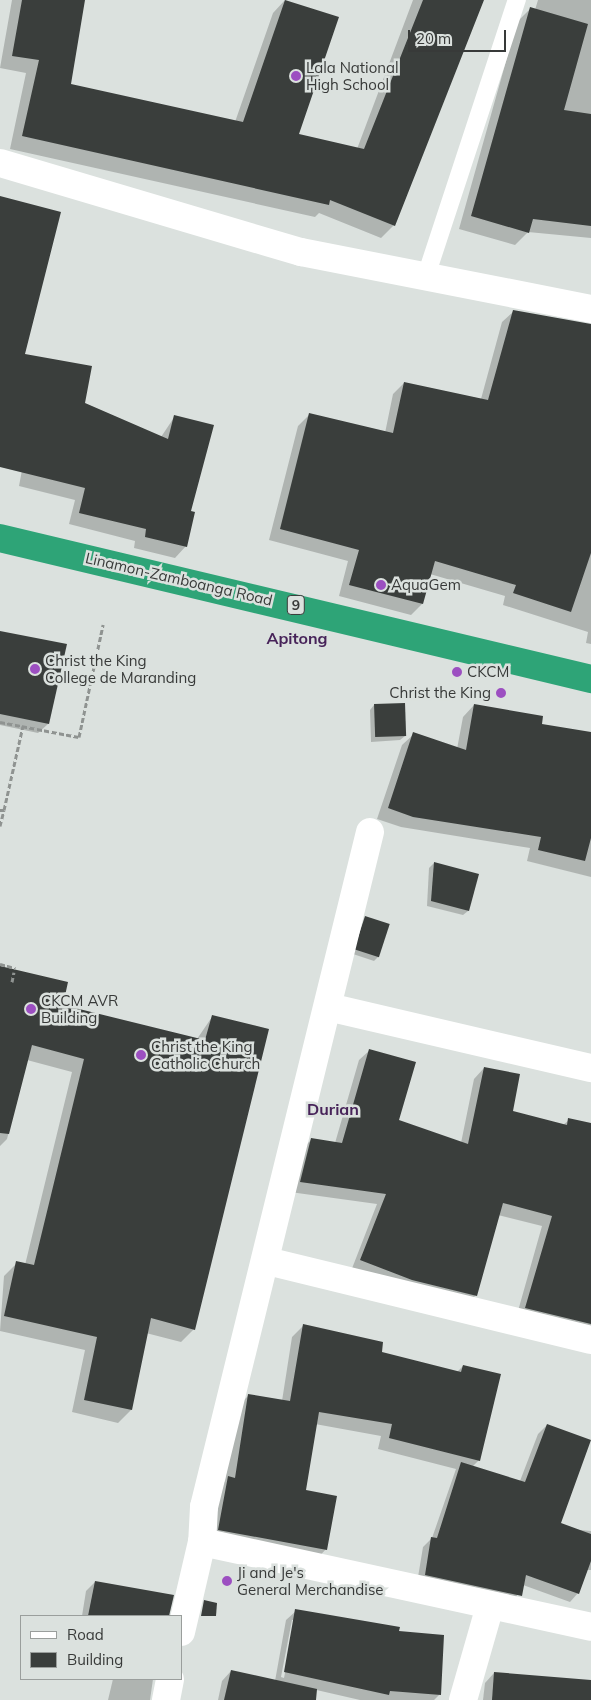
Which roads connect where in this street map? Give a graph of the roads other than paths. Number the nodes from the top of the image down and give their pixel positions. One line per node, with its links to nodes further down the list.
1 (517, 0): 3 (lane)
2 (0, 164): 3 (street)
3 (426, 276): 4 (street)
4 (591, 309)
5 (0, 538): 6 (highway, Linamon-Zamboanga Road / 9)
6 (591, 678)
7 (370, 832): 8 (street)
8 (328, 1007): 9 (street); 10 (street)
9 (591, 1068)
10 (267, 1261): 11 (street); 12 (street)
11 (591, 1340)
12 (202, 1542): 13 (street); 14 (street)
13 (490, 1606): 15 (street); 18 (street)
14 (182, 1628)
15 (591, 1628)
16 (170, 1680): 17 (street)
17 (166, 1700)
18 (463, 1700)

